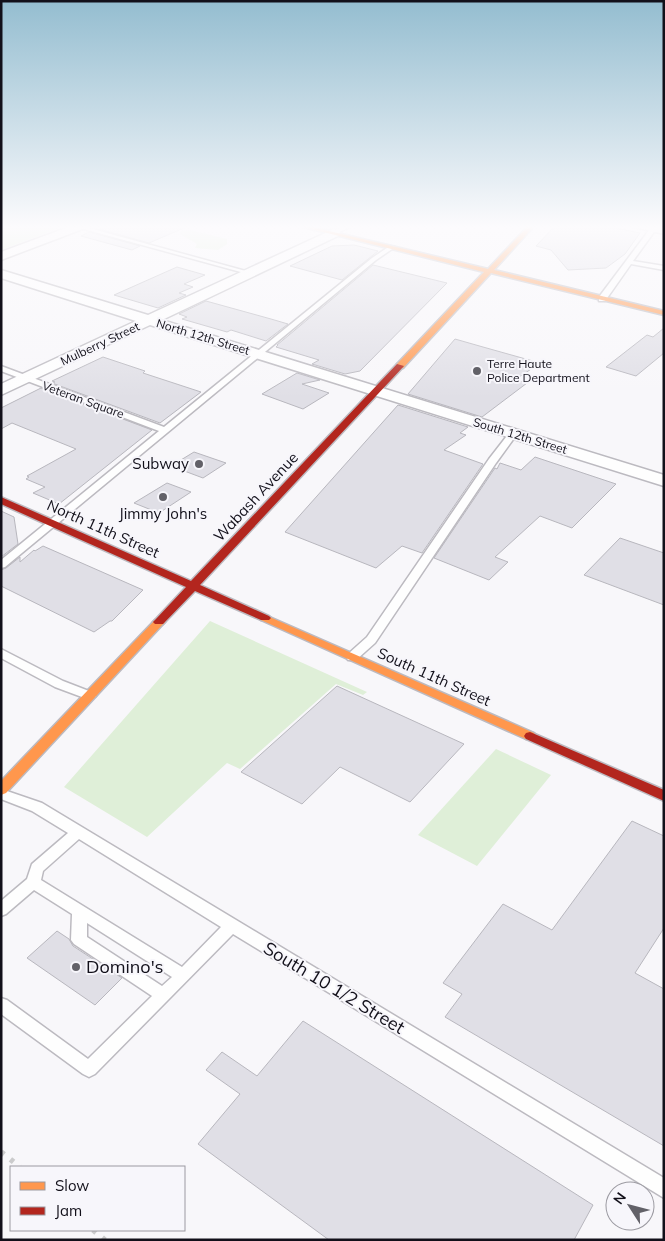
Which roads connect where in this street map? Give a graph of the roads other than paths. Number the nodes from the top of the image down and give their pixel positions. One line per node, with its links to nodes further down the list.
1 (30, 283): 9 (street, North 12th Street)
2 (229, 283): 9 (street, Mulberry Street)
3 (346, 283): 10 (lane)
4 (477, 283): 14 (main road, Wabash Avenue)
5 (537, 283): 7 (main road)
6 (613, 283): 7 (lane)
7 (602, 299): 8 (main road)
8 (664, 314)
9 (150, 320): 10 (street, North 12th Street); 12 (street, Mulberry Street)
10 (260, 355): 14 (street, North 12th Street); 15 (lane)
11 (1, 368): 12 (lane, Veteran Square)
12 (26, 378): 13 (street, Mulberry Street); 15 (lane, Veteran Square)
13 (1, 390)
14 (376, 391): 16 (street, South 12th Street); 21 (main road, Wabash Avenue)
15 (166, 431): 19 (lane)
16 (513, 434): 17 (street, South 12th Street); 23 (lane)
17 (664, 481)
18 (1, 500): 19 (main road, North 11th Street)
19 (53, 523): 20 (lane); 21 (main road, North 11th Street)
20 (1, 565)
21 (193, 586): 23 (main road, South 11th Street); 24 (main road, Wabash Avenue)
22 (1, 653): 24 (lane)
23 (352, 658): 26 (main road, South 11th Street)
24 (90, 696): 25 (main road, Wabash Avenue)
25 (1, 792): 27 (lane, South 10 1/2 Street)
26 (664, 796)
27 (78, 832): 28 (lane); 31 (lane, South 10 1/2 Street)
28 (33, 882): 29 (lane); 30 (lane)
29 (1, 910)
30 (79, 911): 32 (lane); 33 (lane)
31 (232, 926): 32 (lane); 35 (lane, South 10 1/2 Street)
32 (183, 976): 33 (lane)
33 (163, 995): 34 (lane)
34 (1, 1005)
35 (664, 1189)

